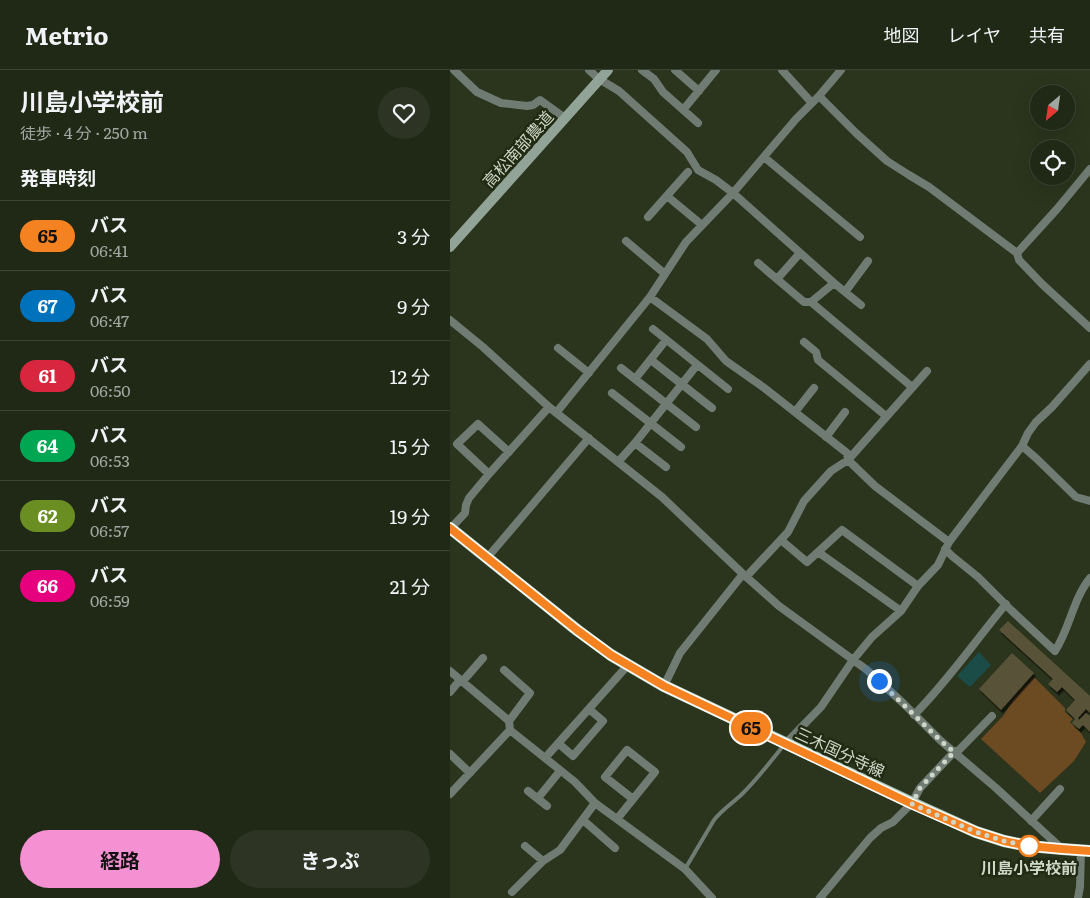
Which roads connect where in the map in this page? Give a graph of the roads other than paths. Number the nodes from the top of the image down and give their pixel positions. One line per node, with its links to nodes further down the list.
1 (454, 70): 14 (street)
2 (590, 70): 9 (street)
3 (608, 70): 9 (street, 高松南部農道)
4 (642, 70): 13 (street)
5 (675, 70): 10 (street)
6 (716, 70): 10 (street)
7 (782, 70): 12 (street)
8 (841, 70): 11 (street)
9 (600, 79): 14 (street, 高松南部農道); 19 (street)
10 (699, 91): 13 (street)
11 (819, 96): 12 (street); 27 (street)
12 (812, 103): 16 (street)
13 (683, 110): 15 (street)
14 (565, 118): 25 (street, 高松南部農道)
15 (698, 123)
16 (764, 157): 19 (street); 23 (street)
17 (1090, 169): 27 (street)
18 (688, 172): 20 (street)
19 (732, 193): 22 (street); 26 (street)
20 (667, 196): 21 (street); 22 (street)
21 (648, 217)
22 (702, 226): 30 (street)
23 (860, 237)
24 (626, 241): 30 (street)
25 (450, 247)
26 (800, 252): 31 (street); 32 (street)
27 (1017, 253): 38 (street)
28 (868, 261): 33 (street)
29 (758, 263): 31 (street)
30 (665, 274): 34 (street)
31 (778, 279): 35 (street)
32 (834, 283): 33 (street); 35 (street)
33 (845, 292): 36 (street)
34 (650, 296): 48 (street); 58 (street)
35 (811, 302): 51 (street)
36 (861, 305)
37 (450, 320): 56 (street)
38 (1090, 328)
39 (653, 329): 40 (street)
40 (666, 340): 43 (street); 45 (street)
41 (804, 342): 61 (street)
42 (558, 348): 48 (street)
43 (652, 360): 49 (street); 50 (street)
44 (1090, 364): 67 (street)
45 (697, 365): 50 (street); 53 (street)
46 (621, 368): 49 (street)
47 (927, 371): 51 (street)
48 (589, 373): 60 (street)
49 (635, 379): 55 (street)
50 (682, 384): 55 (street); 57 (street)
51 (912, 387): 61 (street)
52 (814, 388): 58 (street)
53 (728, 389)
54 (612, 393): 62 (street)
55 (666, 403): 62 (street); 63 (street)
56 (549, 407): 60 (street); 69 (street)
57 (712, 408)
58 (795, 412): 64 (street)
59 (845, 412): 64 (street)
60 (556, 413): 65 (street)
61 (886, 416): 70 (street)
62 (651, 423): 66 (street); 68 (street)
63 (696, 427)
64 (826, 437): 70 (street)
65 (589, 438): 71 (street); 79 (street)
66 (636, 443): 71 (street); 72 (street)
67 (1022, 446): 74 (street); 77 (street)
68 (681, 447)
69 (509, 452): 73 (street); 73 (street)
70 (848, 460): 76 (street); 77 (street)
71 (618, 462): 80 (street)
72 (666, 466)
73 (489, 474): 75 (street)
74 (1090, 501)
75 (450, 529): 79 (main road, 三木国分寺線)
76 (781, 540): 78 (street); 80 (street)
77 (947, 546): 82 (street); 83 (street)
78 (818, 552): 82 (street); 84 (street)
79 (487, 558): 87 (main road, 三木国分寺線)
80 (744, 575): 86 (street); 91 (street)
81 (1090, 578): 83 (street)
82 (918, 586): 84 (street)
83 (1006, 604): 94 (street)
84 (901, 611): 86 (street)
85 (483, 658): 90 (street)
86 (853, 660): 94 (street); 99 (street)
87 (628, 665): 91 (main road, 三木国分寺線); 93 (street)
88 (504, 670): 96 (street)
89 (450, 671): 90 (street)
90 (462, 681): 92 (street); 96 (street)
91 (664, 686): 99 (main road, 三木国分寺線)
92 (450, 692)
93 (589, 709): 98 (street); 98 (street)
94 (914, 715): 100 (street)
95 (992, 716): 100 (street)
96 (509, 721): 97 (street)
97 (510, 730): 102 (street); 104 (street)
98 (558, 743): 102 (street)
99 (784, 744): 111 (main road, 三木国分寺線); 121 (lane)
100 (954, 752): 111 (street); 115 (street)
101 (450, 754): 104 (street)
102 (545, 758): 103 (street)
103 (560, 771): 108 (street); 110 (street)
104 (470, 773): 107 (street)
105 (1060, 789): 115 (street)
106 (528, 791): 108 (street)
107 (450, 794)
108 (538, 798): 112 (street)
109 (633, 799): 109 (street); 113 (street)
110 (595, 803): 113 (street); 114 (street)
111 (912, 804): 118 (main road, 三木国分寺線); 124 (street)
112 (547, 806)
113 (617, 819): 121 (street)
114 (583, 820): 117 (street); 120 (street)
115 (1031, 821): 118 (street)
116 (524, 846): 120 (street)
117 (615, 848)
118 (1062, 849): 119 (main road, 三木国分寺線)
119 (1085, 851): 125 (street)
120 (543, 862): 122 (street)
121 (685, 869): 123 (street)
122 (512, 892)
123 (712, 898)
124 (820, 898)
125 (1078, 898)

